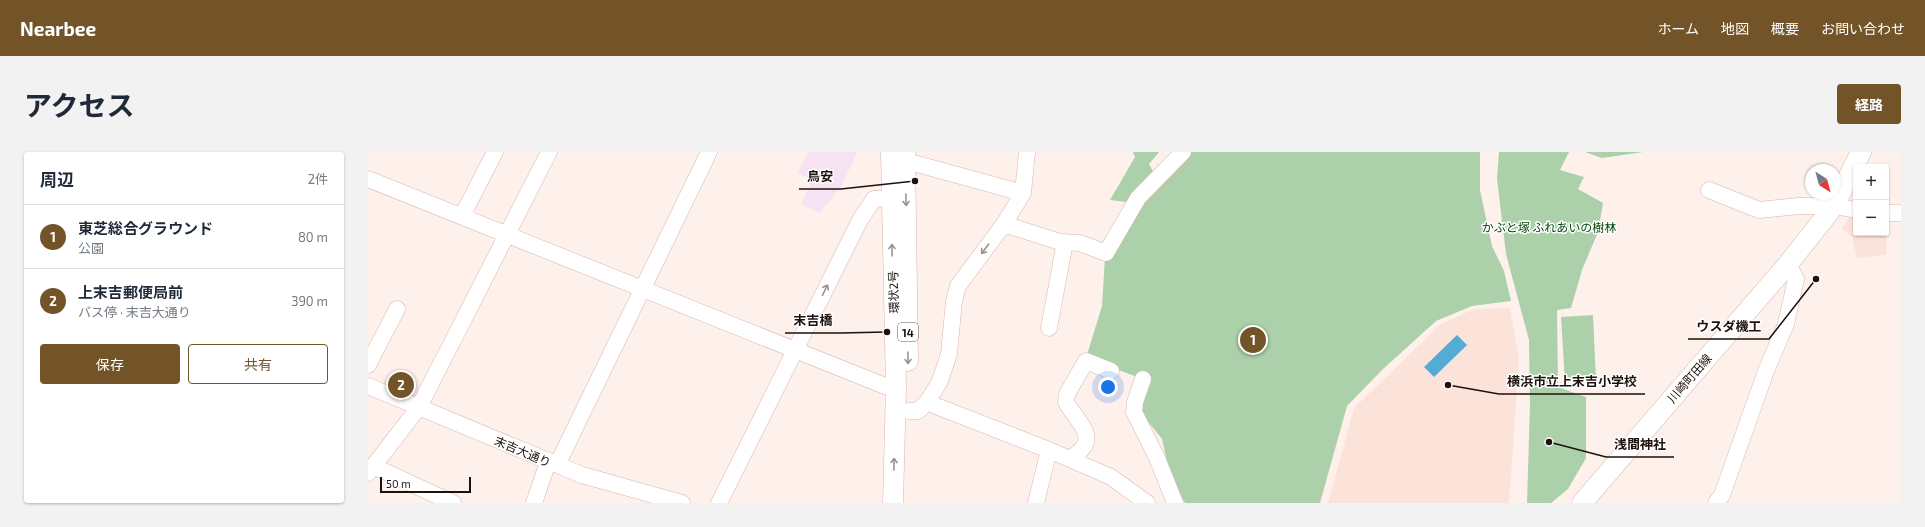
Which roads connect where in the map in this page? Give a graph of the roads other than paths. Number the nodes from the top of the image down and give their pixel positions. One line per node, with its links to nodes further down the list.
1 (495, 152): 14 (street)
2 (549, 152): 16 (street)
3 (708, 152): 19 (street)
4 (1027, 152): 10 (street)
5 (1183, 152): 17 (street)
6 (1861, 152): 12 (main road, 川崎町田線)
7 (895, 154): 10 (street); 11 (main road, 環状2号 / 14); 30 (main road, 環状2号 / 14, one-way to 30)
8 (369, 183): 14 (street)
9 (1709, 190): 12 (street)
10 (1023, 193): 15 (street)
11 (891, 198): 22 (street, one-way to 11); 27 (main road, 環状2号 / 14, one-way to 11)
12 (1834, 206): 13 (street); 18 (main road, 川崎町田線)
13 (1853, 209)
14 (462, 216): 16 (street)
15 (1004, 224): 17 (street); 28 (street, one-way to 28)
16 (507, 234): 19 (street); 29 (street)
17 (1065, 242): 21 (street)
18 (1788, 264): 44 (main road, 川崎町田線); 45 (street)
19 (642, 289): 22 (street); 33 (street)
20 (397, 309): 23 (street)
21 (1049, 328)
22 (795, 350): 27 (street); 38 (street)
23 (368, 365)
24 (1111, 372): 32 (street)
25 (1143, 379): 43 (street)
26 (368, 386): 29 (street, 末吉大通り)
27 (896, 388): 39 (main road, 環状2号 / 14, one-way to 27)
28 (928, 401): 30 (street); 31 (street)
29 (419, 407): 33 (street, 末吉大通り); 34 (street)
30 (909, 411): 40 (main road, 環状2号 / 14)
31 (1049, 450): 32 (street); 41 (street)
32 (1071, 460): 42 (street)
33 (552, 463): 36 (street); 37 (street, 末吉大通り)
34 (371, 470): 35 (street)
35 (453, 503)
36 (534, 503)
37 (682, 503)
38 (720, 503)
39 (893, 503)
40 (907, 503)
41 (1036, 503)
42 (1147, 503)
43 (1175, 503)
44 (1582, 503)
45 (1716, 503)

